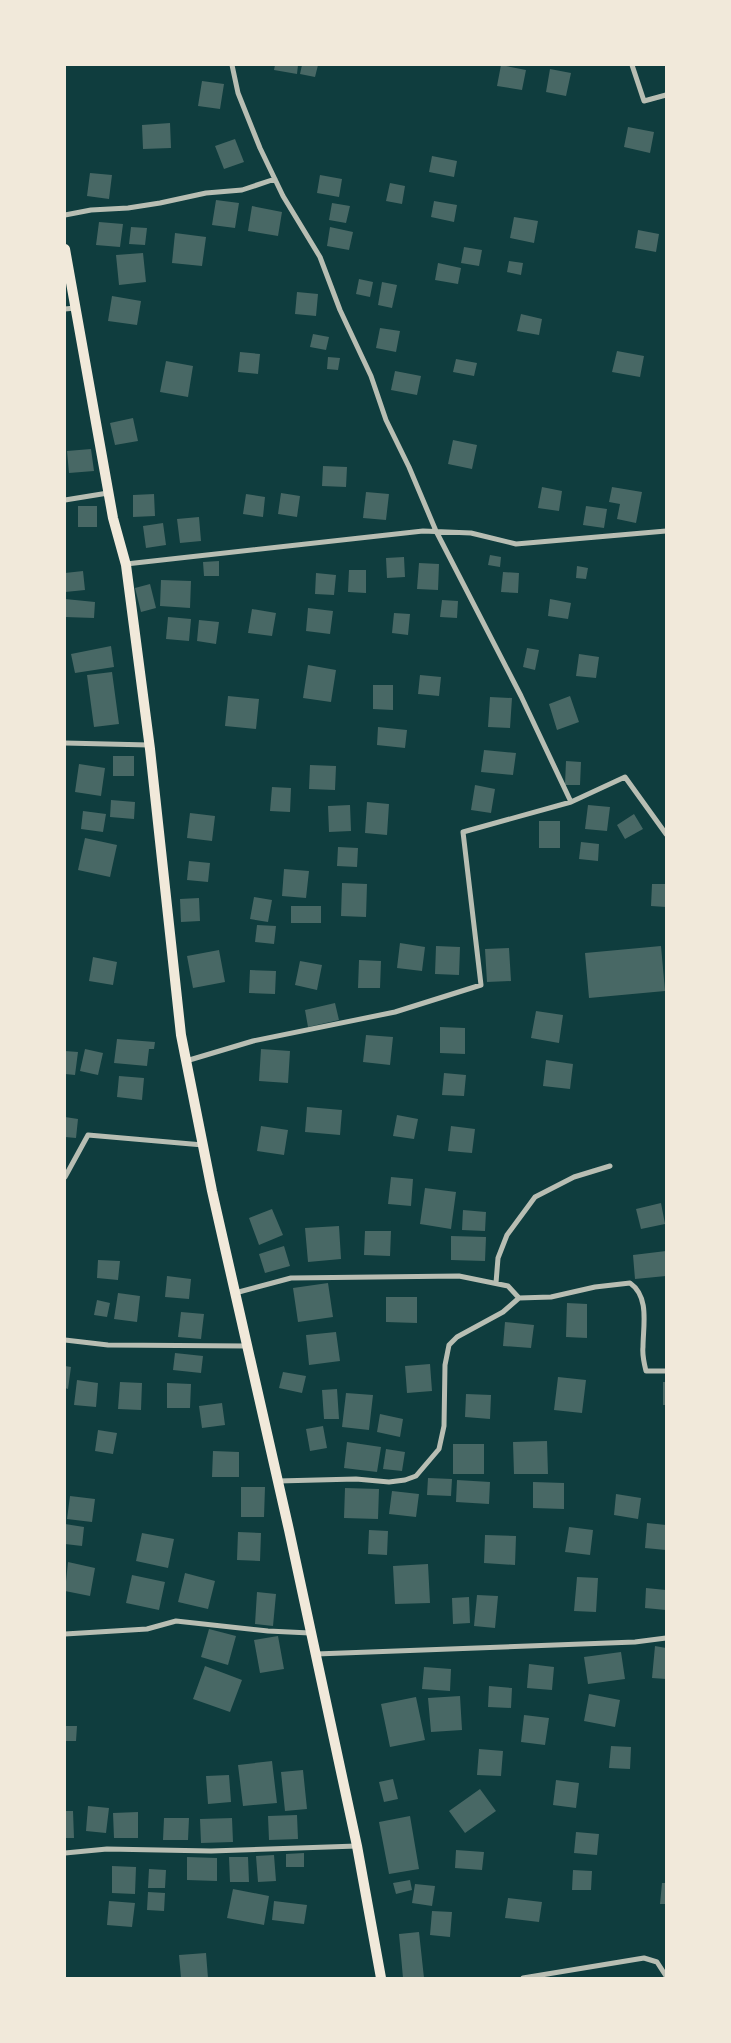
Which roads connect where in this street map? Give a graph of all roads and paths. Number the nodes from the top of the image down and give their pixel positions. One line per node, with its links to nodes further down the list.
1 (232, 65): 4 (street)
2 (632, 65): 3 (street)
3 (666, 95)
4 (275, 179): 5 (street); 10 (street)
5 (65, 215)
6 (65, 249): 7 (main road)
7 (70, 308): 8 (main road)
8 (109, 493): 9 (street); 12 (main road)
9 (65, 500)
10 (436, 531): 11 (street); 12 (street); 15 (street)
11 (666, 531)
12 (126, 564): 14 (main road)
13 (65, 743): 14 (street)
14 (149, 745): 17 (main road)
15 (571, 802): 16 (street); 17 (street)
16 (666, 834)
17 (186, 1061): 18 (main road)
18 (203, 1146): 20 (street); 22 (main road)
19 (610, 1166): 21 (street)
20 (65, 1177)
21 (496, 1283): 22 (street); 23 (street)
22 (235, 1293): 25 (main road)
23 (519, 1298): 26 (street); 27 (street)
24 (65, 1340): 25 (street)
25 (247, 1346): 27 (main road)
26 (666, 1371)
27 (278, 1480): 28 (main road)
28 (311, 1633): 29 (street); 31 (main road)
29 (65, 1634)
30 (666, 1638): 31 (street)
31 (316, 1654): 32 (main road)
32 (357, 1846): 33 (street); 35 (main road)
33 (65, 1853)
34 (666, 1976): 36 (street)
35 (381, 1978)
36 (523, 1978)

